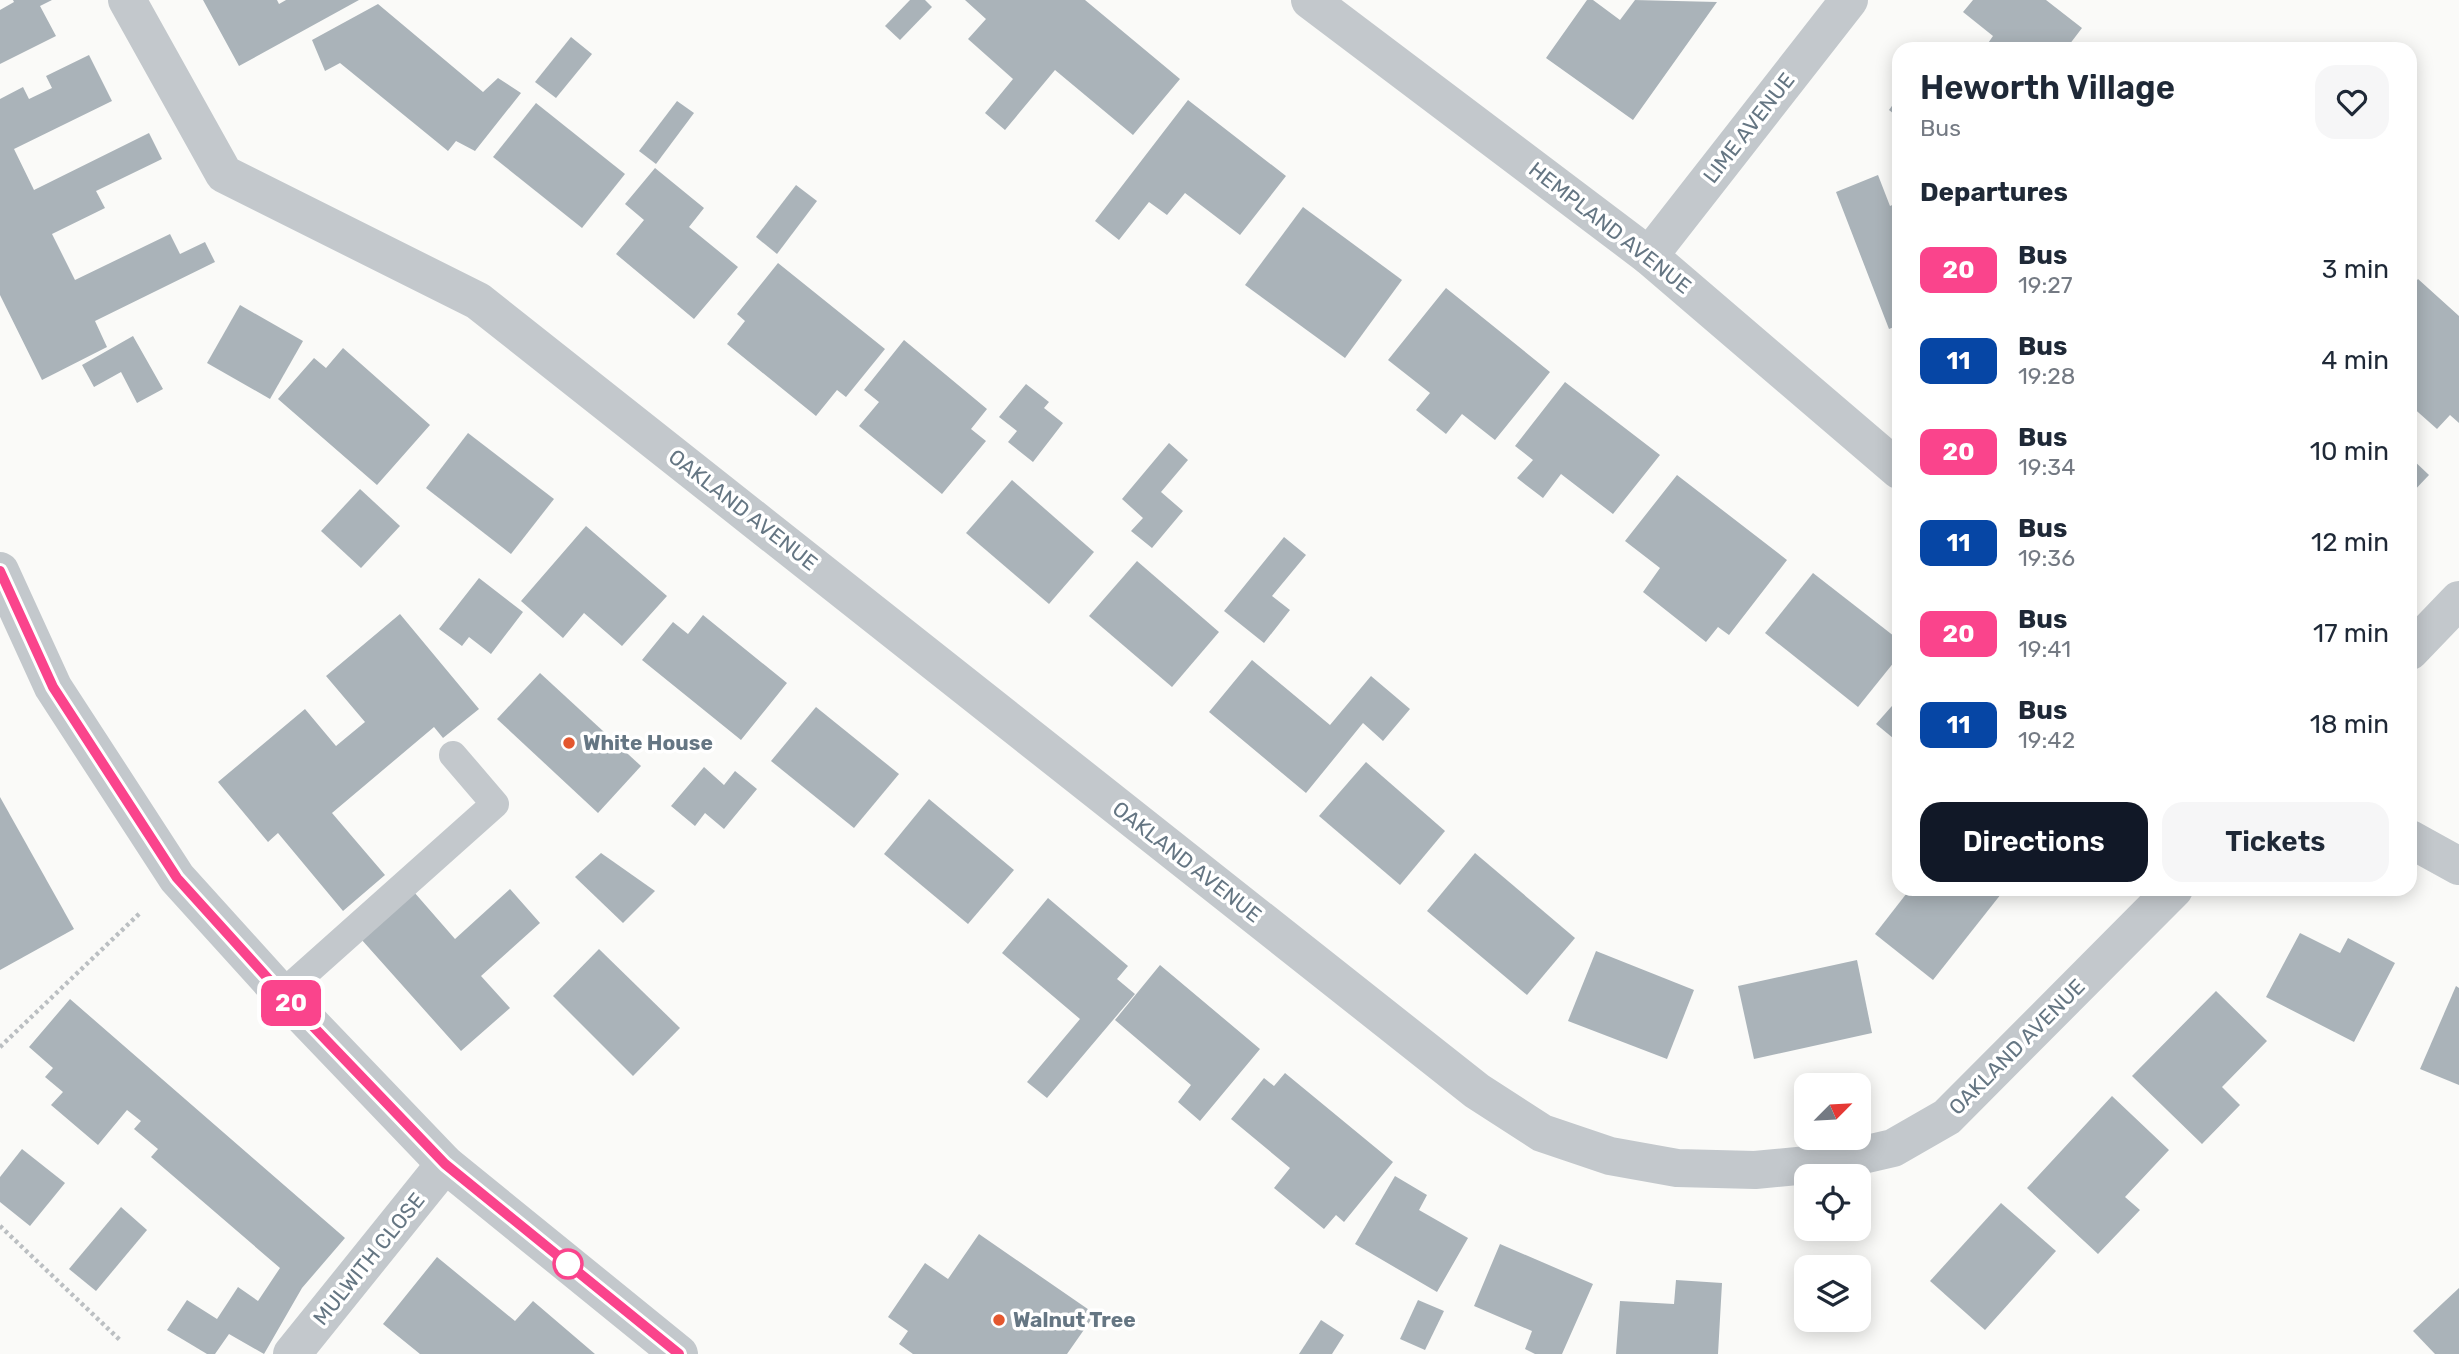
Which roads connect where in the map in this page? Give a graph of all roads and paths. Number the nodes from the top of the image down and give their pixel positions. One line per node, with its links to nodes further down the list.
1 (127, 0): 13 (street, OAKLAND AVENUE)
2 (1310, 0): 4 (street, HEMPLAND AVENUE)
3 (1849, 0): 4 (street, LIME AVENUE)
4 (1649, 256): 5 (street, HEMPLAND AVENUE)
5 (1892, 464)
6 (0, 571): 12 (street)
7 (2459, 600): 8 (street)
8 (2417, 644)
9 (453, 755): 14 (lane)
10 (2417, 843): 11 (street)
11 (2459, 866)
12 (177, 878): 14 (street); 15 (path)
13 (2167, 896)
14 (282, 994): 16 (street)
15 (0, 1047)
16 (445, 1164): 19 (street, MULWITH CLOSE); 20 (street)
17 (0, 1227): 18 (path)
18 (121, 1341)
19 (292, 1354)
20 (679, 1354)

